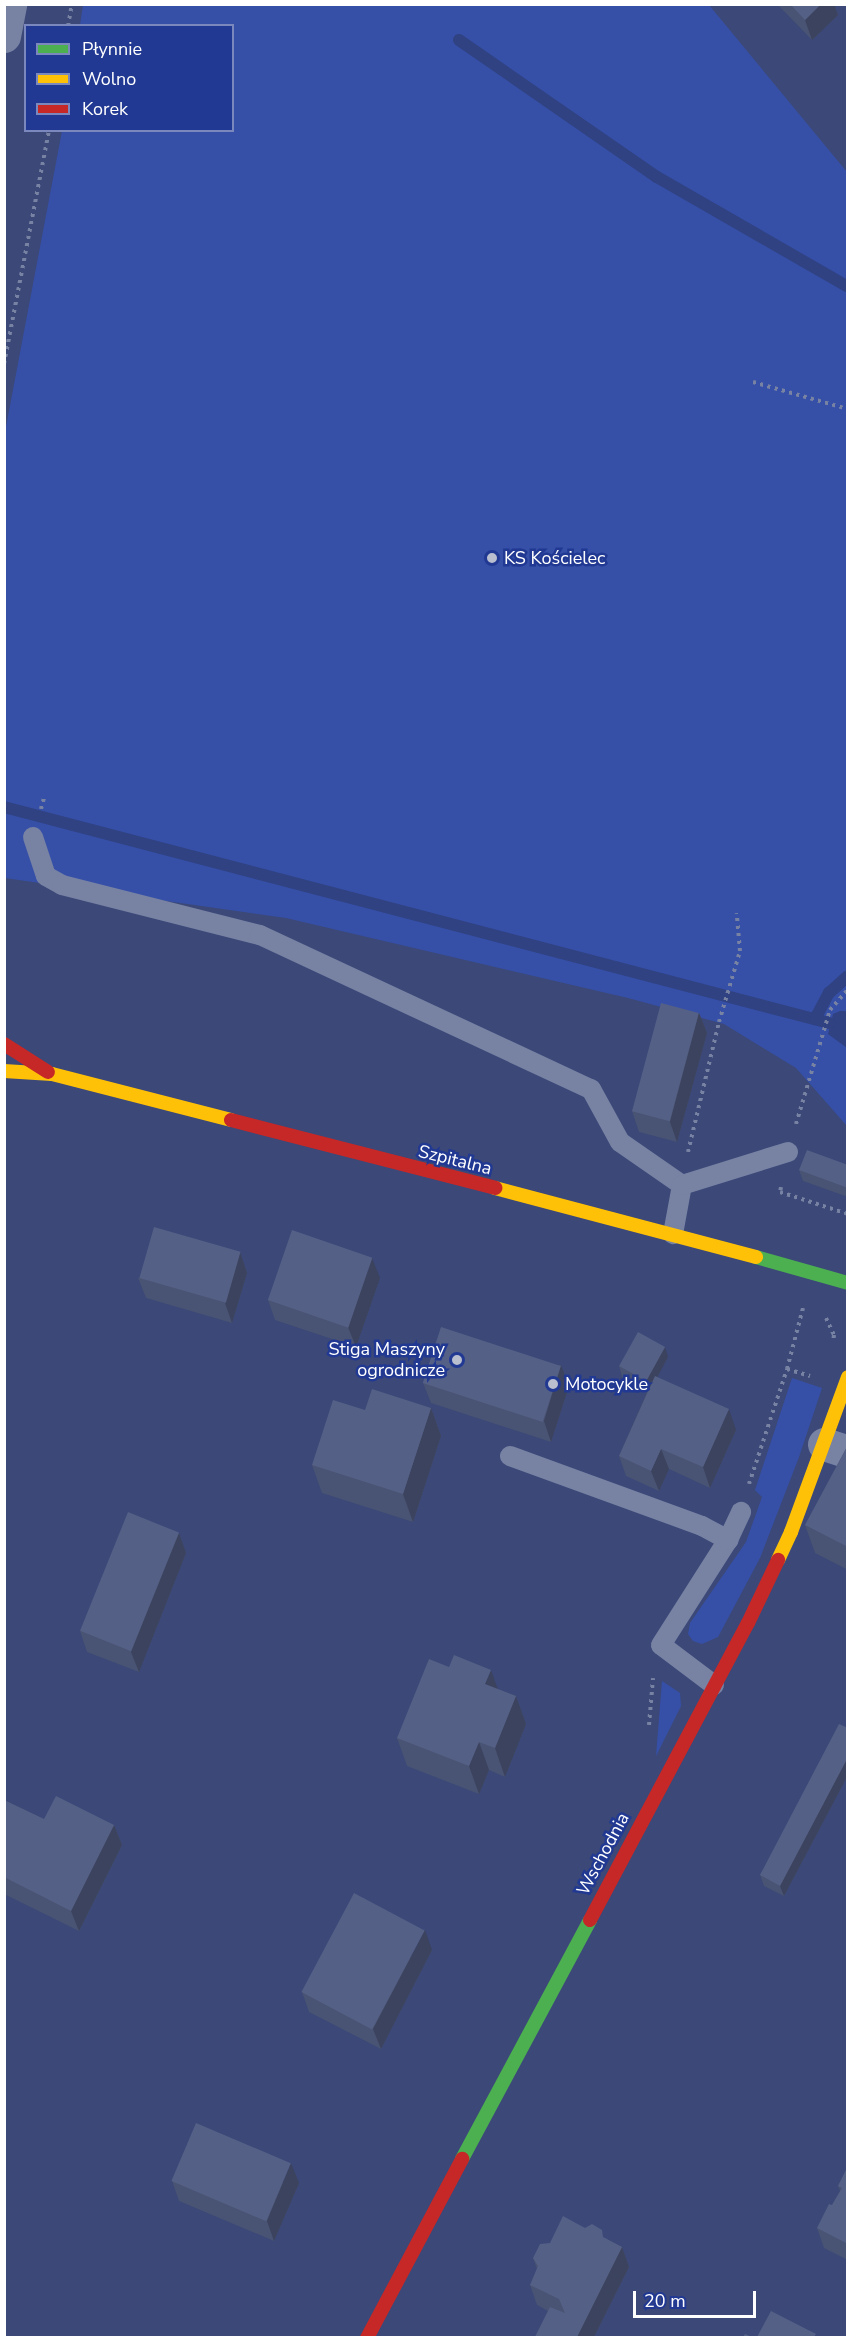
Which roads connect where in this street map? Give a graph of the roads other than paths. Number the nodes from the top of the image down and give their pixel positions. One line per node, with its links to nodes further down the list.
1 (10, 4): 2 (street)
2 (4, 36)
3 (33, 837): 8 (lane)
4 (4, 1044): 6 (street, Szpitalna)
5 (4, 1071): 6 (street, Szpitalna)
6 (52, 1074): 9 (street, Szpitalna)
7 (788, 1152): 8 (lane)
8 (682, 1185): 9 (lane)
9 (673, 1234): 10 (street, Szpitalna)
10 (848, 1283)
11 (848, 1377): 12 (street, Wschodnia)
12 (836, 1448): 16 (street, Wschodnia)
13 (510, 1456): 15 (lane)
14 (741, 1512): 15 (lane)
15 (728, 1540): 16 (lane)
16 (714, 1685): 17 (street, Wschodnia)
17 (367, 2337)

